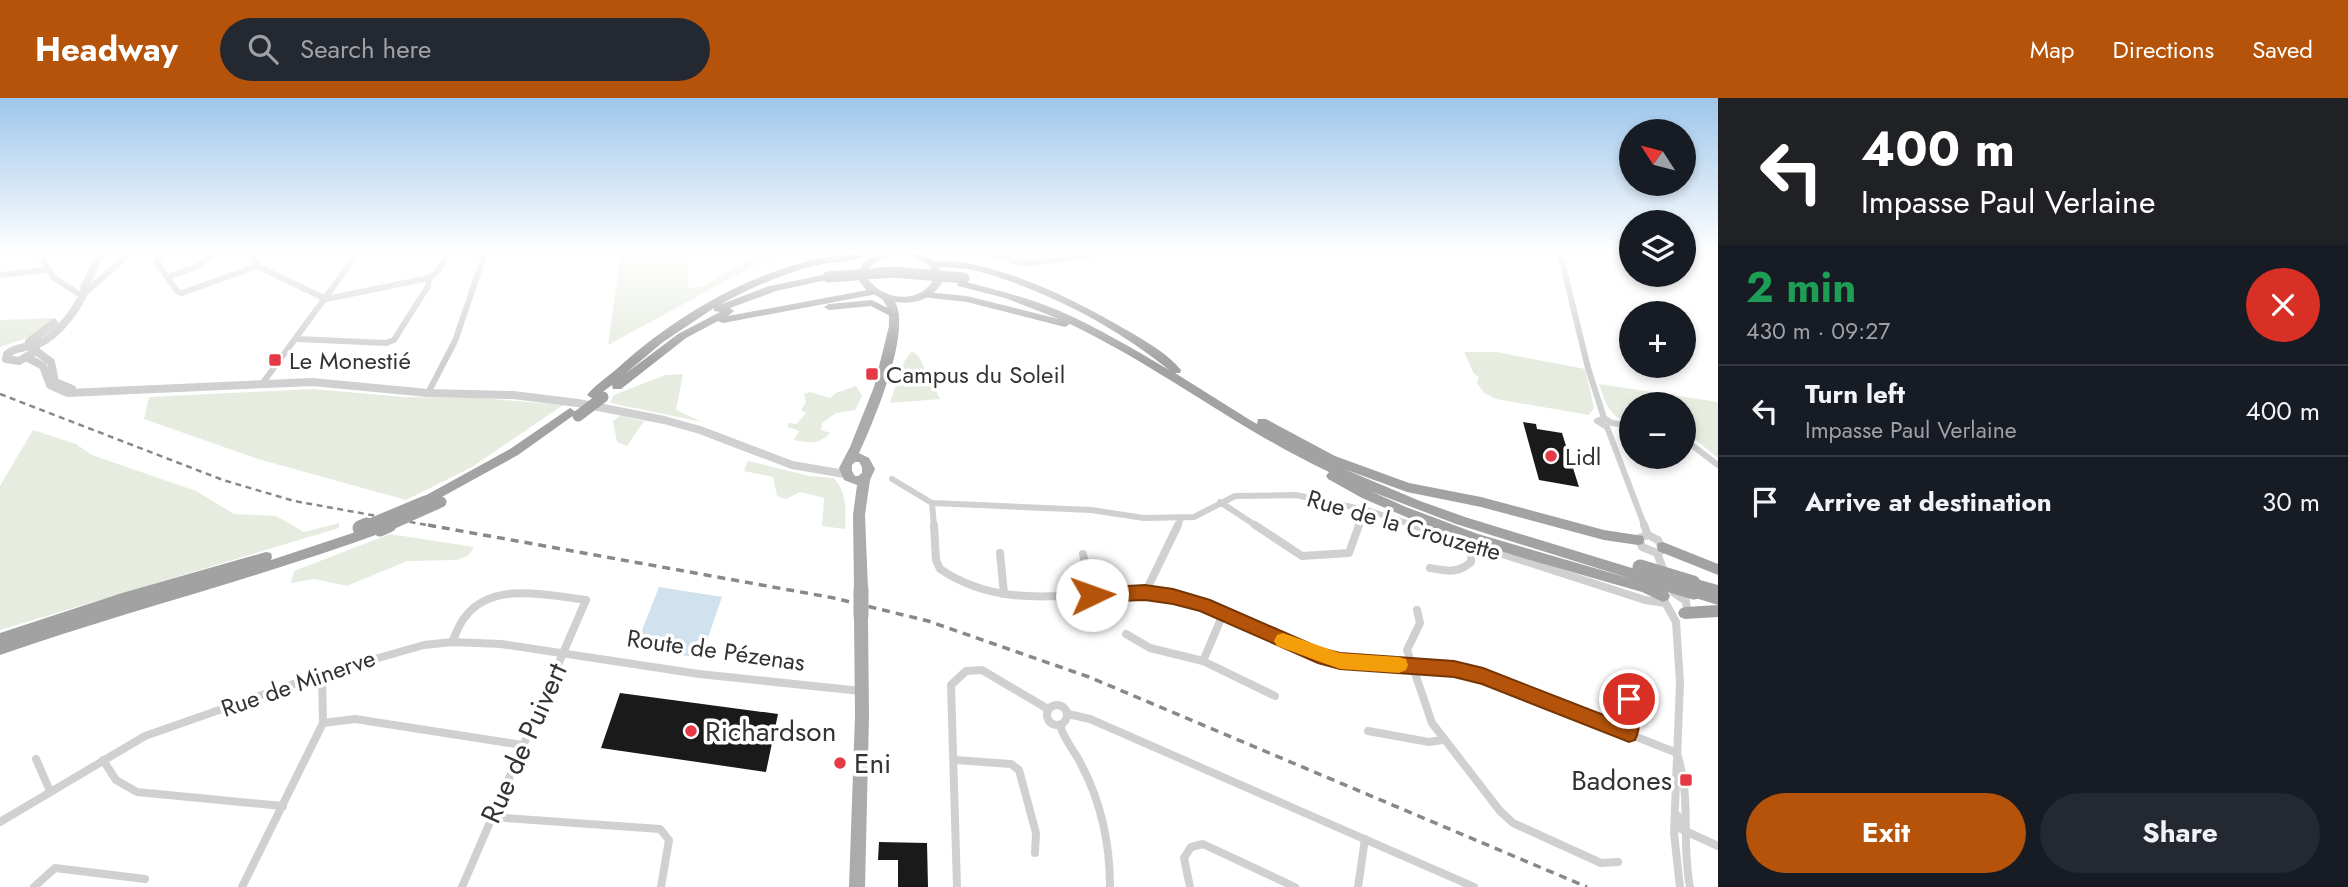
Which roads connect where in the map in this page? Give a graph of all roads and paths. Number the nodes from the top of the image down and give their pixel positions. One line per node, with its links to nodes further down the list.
1 (82, 290): 24 (street)
2 (83, 290): 26 (street)
3 (307, 290): 19 (street)
4 (332, 290): 19 (street)
5 (371, 290): 19 (street)
6 (426, 290): 23 (street)
7 (471, 290): 37 (street)
8 (740, 290): 32 (highway)
9 (768, 290): 32 (highway)
10 (791, 290): 25 (highway)
11 (871, 290): 16 (main road)
12 (933, 290): 17 (main road)
13 (992, 290): 31 (highway)
14 (1033, 290): 31 (highway)
15 (1569, 290): 41 (street)
16 (873, 292): 18 (main road); 22 (highway)
17 (926, 295): 20 (main road); 31 (highway)
18 (886, 298): 20 (main road); 21 (main road)
19 (326, 299): 23 (street)
20 (907, 299): 33 (main road)
21 (894, 314): 22 (highway); 33 (main road)
22 (705, 328): 25 (highway)
23 (297, 339): 30 (street)
24 (21, 345): 26 (street); 28 (street)
25 (666, 347): 38 (highway)
26 (36, 348): 27 (street); 36 (street)
27 (28, 358): 28 (street); 36 (street)
28 (10, 360): 29 (street)
29 (0, 367)
30 (273, 372): 34 (street); 35 (street)
31 (1177, 374): 39 (highway); 45 (highway)
32 (616, 376): 38 (highway)
33 (881, 378): 43 (main road)
34 (278, 383): 35 (street); 37 (street)
35 (262, 384): 36 (street)
36 (82, 391)
37 (428, 393): 48 (street)
38 (598, 396): 40 (highway, bridge)
39 (1220, 405): 63 (highway); 70 (highway)
40 (574, 414): 76 (highway, bridge); 78 (highway, bridge)
41 (1609, 425): 42 (street); 56 (street)
42 (1619, 425)
43 (862, 437): 46 (main road); 48 (main road)
44 (1696, 448): 47 (street)
45 (1327, 457): 56 (highway); 63 (highway)
46 (865, 461): 48 (main road); 49 (main road)
47 (1718, 465)
48 (847, 470): 49 (main road); 54 (main road)
49 (864, 478): 54 (main road)
50 (892, 479): 52 (street, Rue de la Crouzette)
51 (1220, 502): 53 (street, Rue de la Crouzette); 53 (street); 55 (street, Rue de la Crouzette)
52 (932, 503): 55 (street, Rue de la Crouzette); 67 (street)
53 (1364, 510): 57 (street, Rue de la Crouzette)
54 (859, 515): 83 (main road, bridge)
55 (1181, 519): 66 (street)
56 (1643, 538): 58 (street); 58 (street)
57 (1472, 544): 61 (street); 70 (street, Rue de la Crouzette)
58 (1660, 550): 62 (highway); 70 (street)
59 (1000, 553): 67 (street)
60 (1083, 554): 68 (street)
61 (1430, 568)
62 (1718, 570)
63 (1640, 571): 64 (highway, bridge)
64 (1693, 587): 65 (highway); 69 (highway)
65 (1718, 590)
66 (1145, 593): 68 (street); 73 (street)
67 (1004, 594): 68 (street)
68 (1092, 595)
69 (1718, 599)
70 (1668, 600): 74 (street); 74 (street)
71 (1417, 610): 81 (street)
72 (1718, 611): 74 (highway)
73 (1223, 614): 80 (street); 81 (street)
74 (1681, 616): 94 (street)
75 (1126, 634): 80 (street)
76 (0, 639)
77 (452, 642): 79 (street, Rue de Minerve); 79 (street, Rue de Puivert); 82 (street, Rue de Minerve)
78 (0, 649)
79 (563, 654): 83 (street, Route de Pézenas); 93 (street, Rue de Puivert)
80 (1203, 661): 85 (street)
81 (1412, 665): 91 (street); 92 (street)
82 (322, 674): 88 (street); 96 (street, Rue de Minerve)
83 (862, 691): 113 (main road)
84 (1624, 695): 91 (street)
85 (1275, 696)
86 (1048, 709): 87 (street); 89 (street); 97 (street)
87 (1068, 713): 89 (street); 104 (street)
88 (323, 723): 93 (street); 99 (street)
89 (1060, 725): 115 (street)
90 (1368, 731): 92 (street)
91 (1629, 733): 94 (street)
92 (1443, 740): 107 (street)
93 (522, 745): 101 (street, Rue de Puivert)
94 (1677, 753): 100 (street); 103 (street)
95 (36, 759): 98 (street)
96 (103, 760): 98 (street, Rue de Minerve); 99 (street)
97 (955, 760): 106 (street); 114 (street)
98 (50, 791): 102 (street, Rue de Minerve)
99 (283, 806): 110 (street)
100 (1674, 808): 103 (street); 120 (street)
101 (491, 817): 111 (street, Rue de Puivert); 112 (street)
102 (0, 822)
103 (1685, 832): 105 (street); 121 (street)
104 (1365, 839): 118 (street); 119 (street)
105 (1718, 846)
106 (1035, 853)
107 (1618, 862)
108 (145, 879): 109 (street)
109 (34, 887)
110 (242, 887)
111 (462, 887)
112 (661, 887)
113 (857, 887)
114 (957, 887)
115 (1110, 887)
116 (1190, 887): 117 (street)
117 (1295, 887)
118 (1359, 887)
119 (1474, 887)
120 (1680, 887)
121 (1690, 887)

